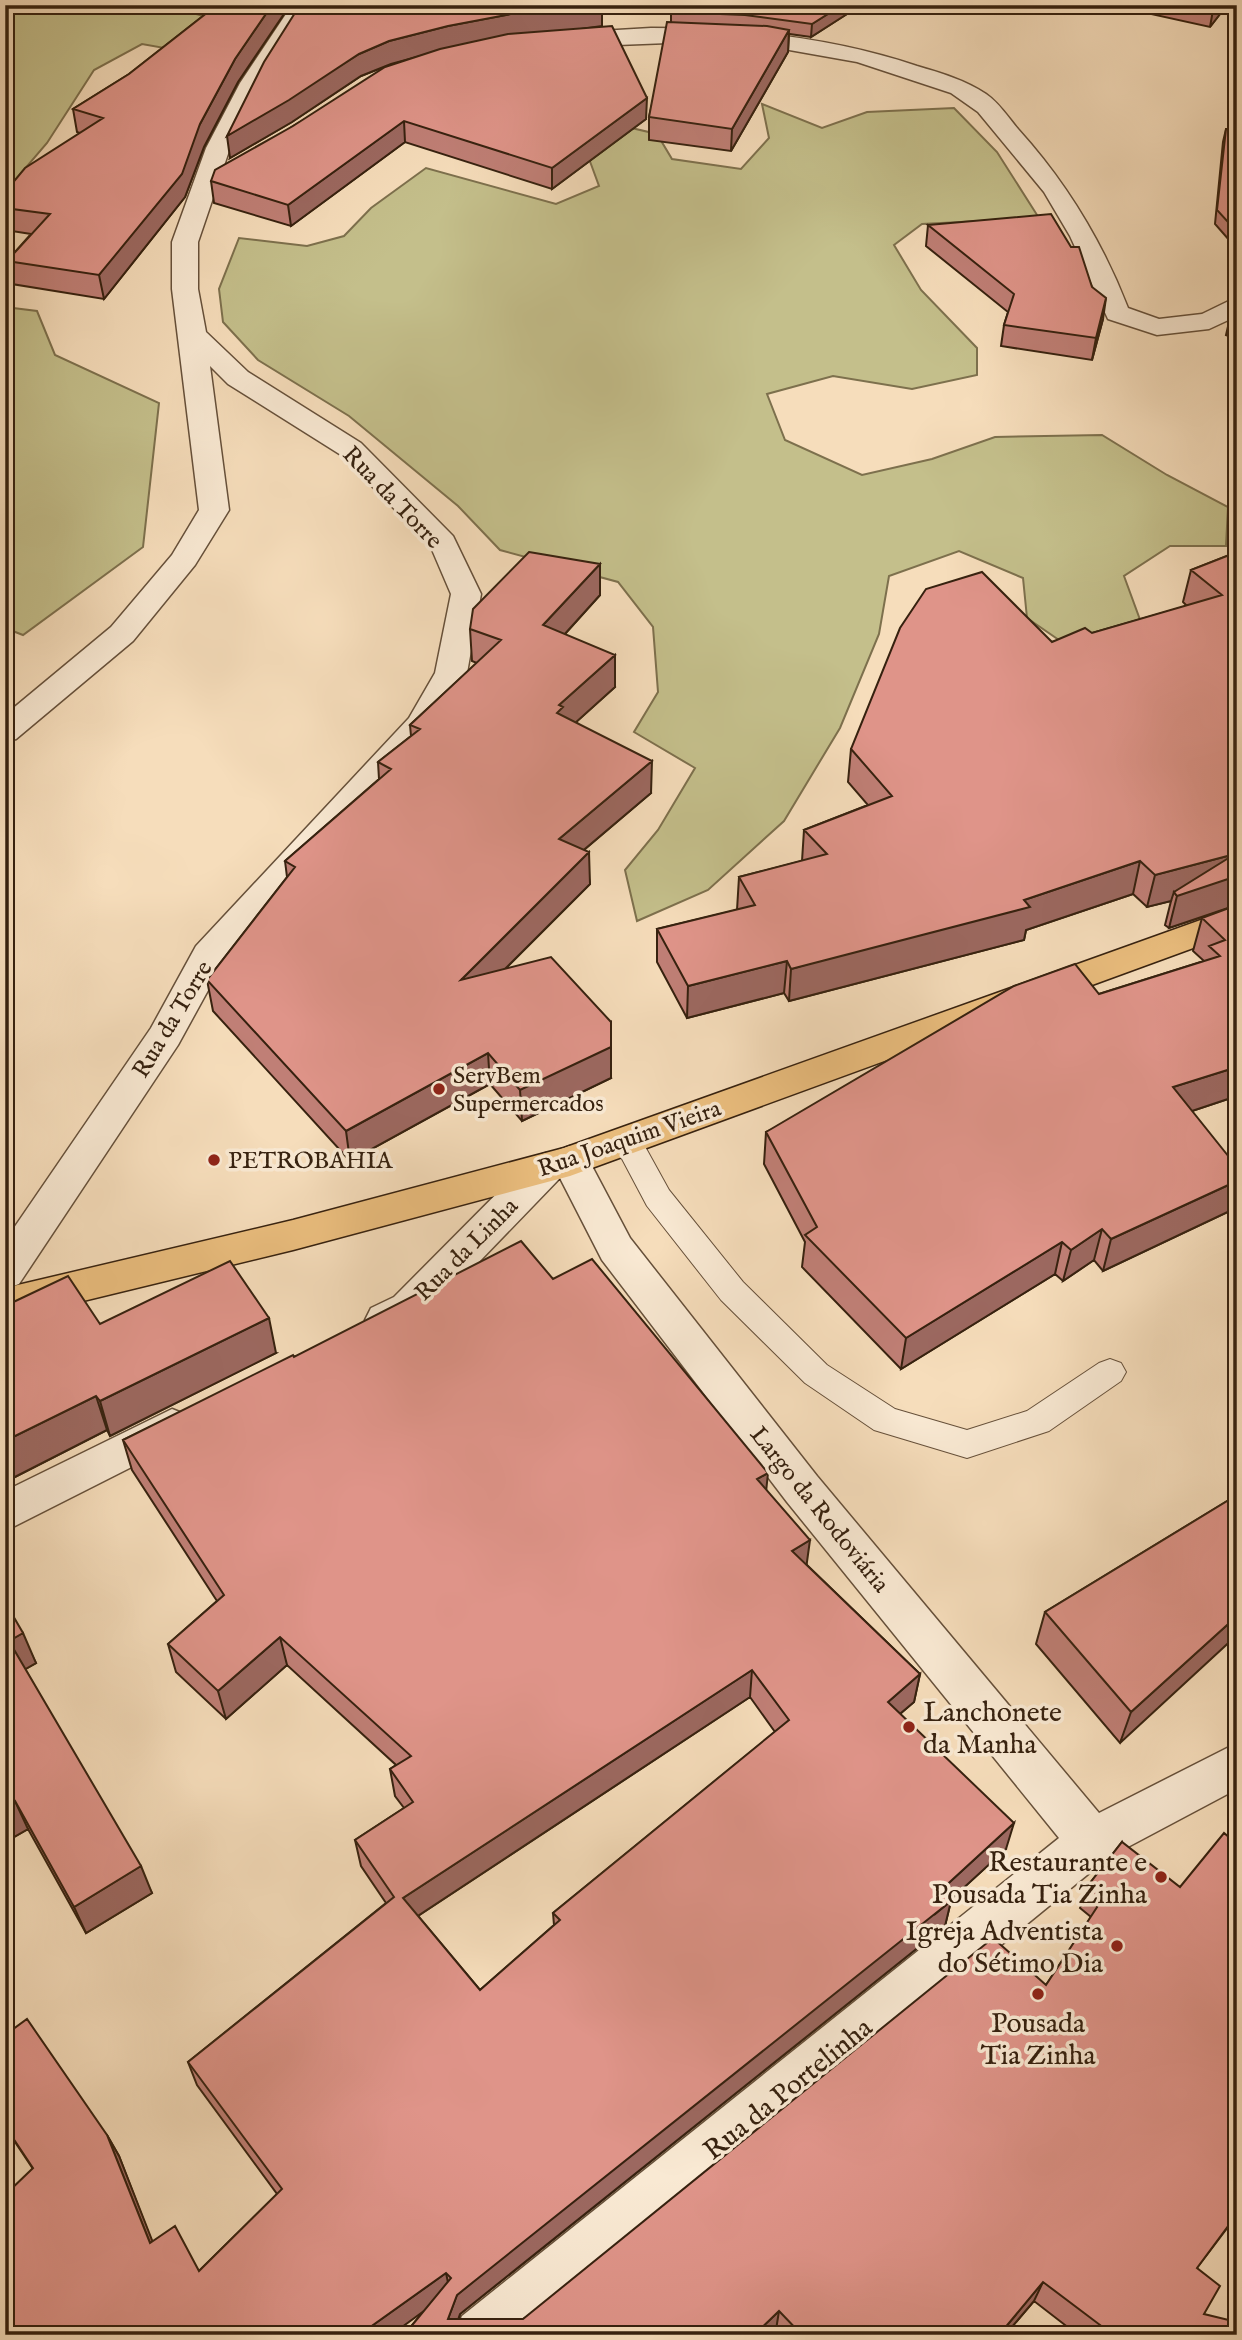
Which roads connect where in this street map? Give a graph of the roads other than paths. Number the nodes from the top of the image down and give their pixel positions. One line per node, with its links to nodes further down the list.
1 (303, 5): 4 (street)
2 (550, 41): 3 (street)
3 (1237, 305)
4 (192, 334): 5 (street); 9 (street, Rua da Torre)
5 (5, 732)
6 (1237, 919): 7 (main road, Rua Joaquim Vieira)
7 (627, 1140): 8 (main road, Rua Joaquim Vieira); 12 (lane)
8 (558, 1165): 10 (main road, Rua Joaquim Vieira); 11 (street, Rua da Linha); 16 (street, Largo da Rodoviária)
9 (5, 1273)
10 (5, 1304)
11 (346, 1339)
12 (1110, 1372)
13 (200, 1413): 14 (street)
14 (5, 1512)
15 (1237, 1765): 16 (street, Rua da Portelinha)
16 (1092, 1841): 17 (street, Rua da Portelinha)
17 (481, 2335)

